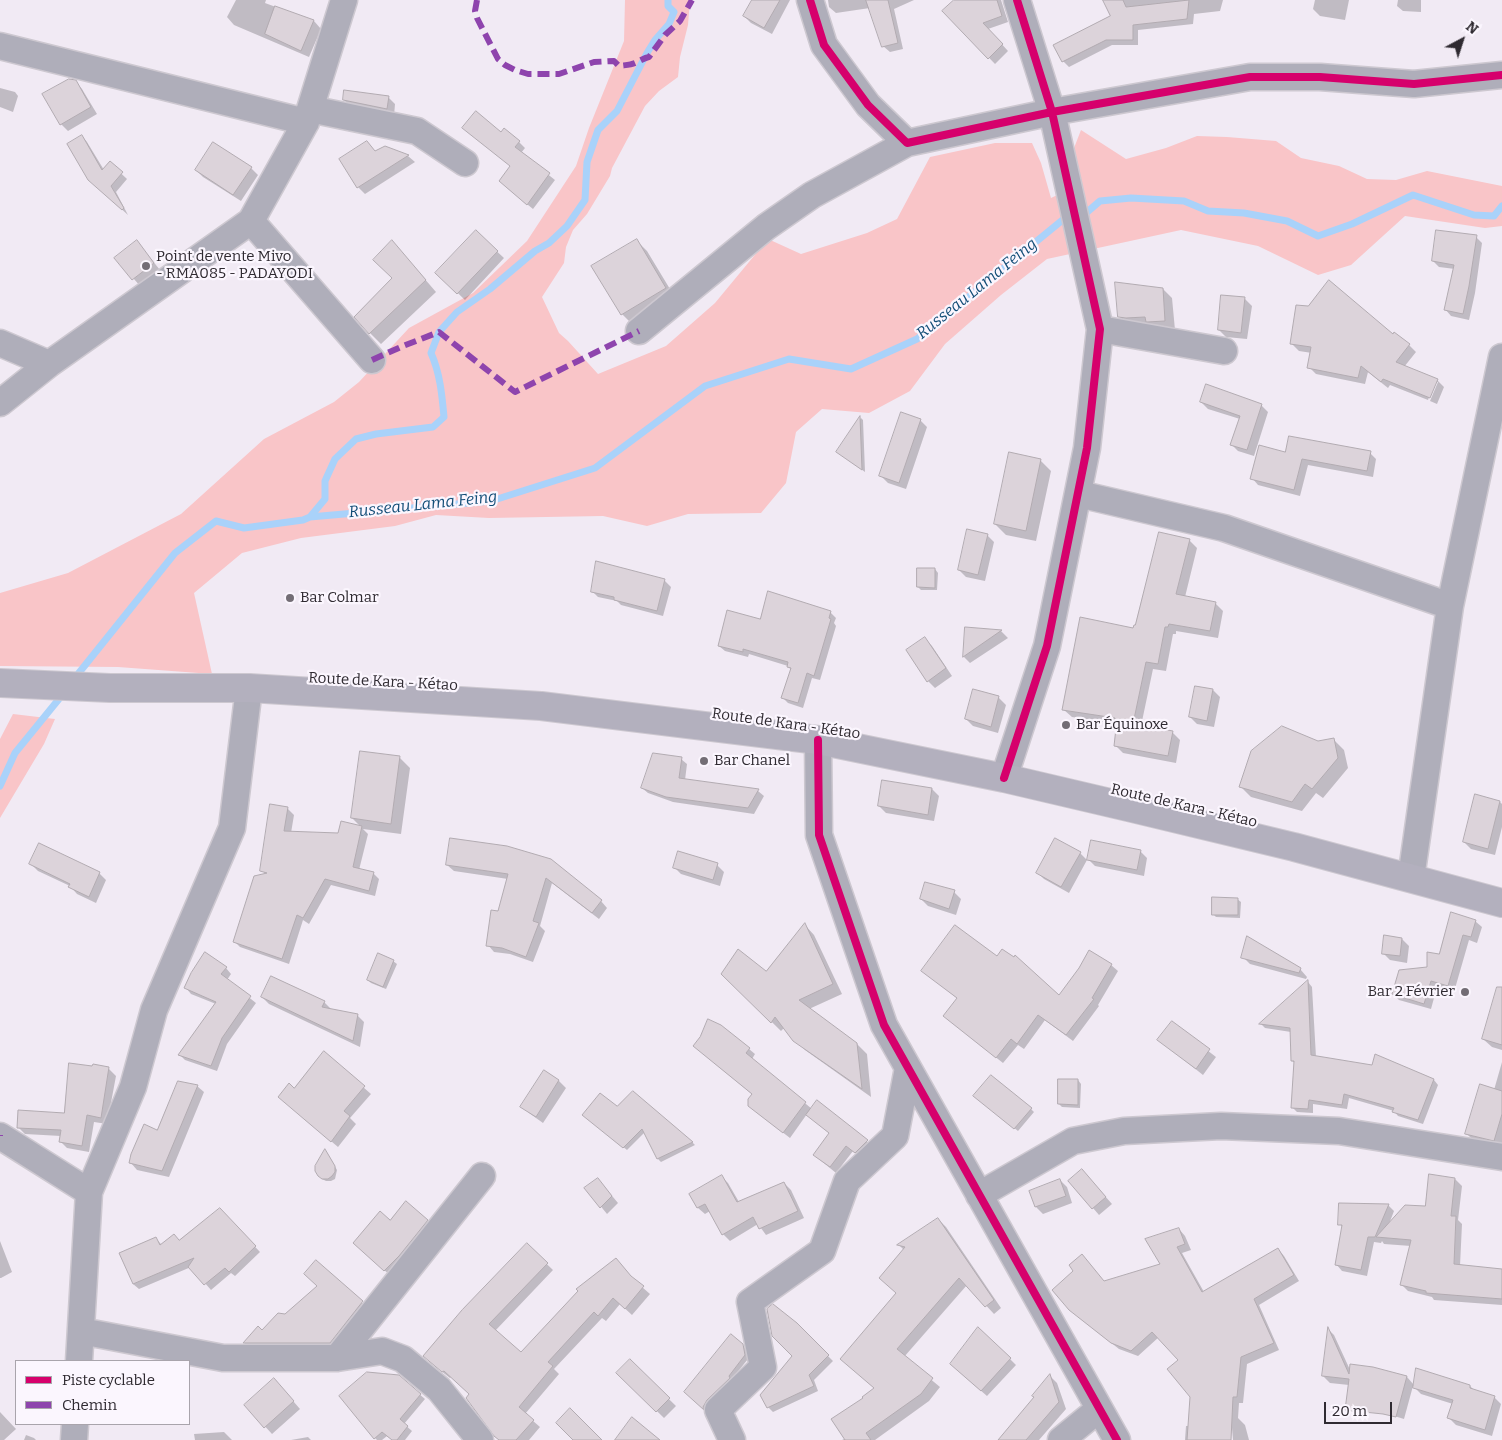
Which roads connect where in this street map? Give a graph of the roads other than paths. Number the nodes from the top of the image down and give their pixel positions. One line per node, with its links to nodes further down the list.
1 (344, 0): 7 (street)
2 (810, 0): 8 (street)
3 (1017, 0): 6 (street)
4 (0, 46): 7 (street)
5 (1502, 75): 6 (street)
6 (1052, 112): 8 (street); 11 (street)
7 (308, 115): 9 (street); 10 (street)
8 (907, 143): 12 (street)
9 (465, 163)
10 (251, 221): 16 (street); 17 (street)
11 (1100, 329): 14 (street); 19 (street)
12 (639, 331)
13 (0, 343): 17 (street)
14 (1224, 351)
15 (1502, 357): 20 (street)
16 (372, 360)
17 (49, 364): 18 (street)
18 (0, 403)
19 (1079, 494): 20 (street); 24 (street)
20 (1450, 606): 25 (street)
21 (0, 683): 22 (main road, Route de Kara - Kétao)
22 (249, 688): 23 (main road, Route de Kara - Kétao); 31 (street)
23 (818, 740): 24 (main road, Route de Kara - Kétao); 27 (street)
24 (1004, 778): 25 (main road, Route de Kara - Kétao)
25 (1411, 878): 26 (main road, Route de Kara - Kétao)
26 (1502, 903)
27 (908, 1068): 32 (street); 40 (street)
28 (0, 1136): 31 (street)
29 (1502, 1157): 32 (street)
30 (482, 1176): 34 (street)
31 (89, 1192): 33 (street)
32 (979, 1195): 36 (street)
33 (81, 1331): 34 (street); 35 (street)
34 (337, 1358): 39 (street)
35 (79, 1360)
36 (1099, 1409): 41 (street); 42 (street)
37 (75, 1425): 38 (street)
38 (74, 1440)
39 (480, 1440)
40 (732, 1440)
41 (1061, 1440)
42 (1116, 1440)

